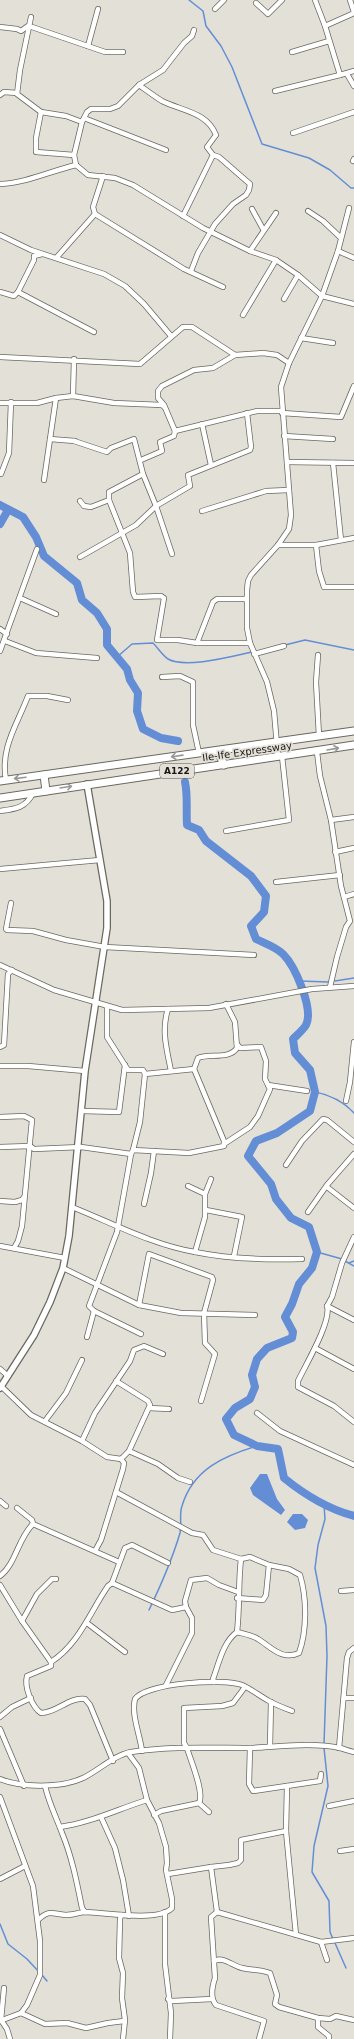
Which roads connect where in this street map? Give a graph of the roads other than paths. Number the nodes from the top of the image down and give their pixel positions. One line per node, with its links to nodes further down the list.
1 (224, 0): 7 (street)
2 (282, 0): 5 (street)
3 (315, 0): 11 (street)
4 (350, 0): 8 (street)
5 (256, 3)
6 (98, 9): 15 (street)
7 (215, 9)
8 (354, 12): 11 (street)
9 (31, 17): 10 (street)
10 (28, 26): 12 (street); 15 (street); 24 (street)
11 (325, 26): 14 (street)
12 (0, 27)
13 (194, 30): 21 (street)
14 (329, 41): 17 (street); 20 (street)
15 (88, 46): 16 (street)
16 (123, 52)
17 (292, 52)
18 (354, 71): 19 (street)
19 (347, 74): 20 (street); 22 (street)
20 (340, 75): 23 (street)
21 (139, 85): 28 (street); 32 (street)
22 (354, 86)
23 (275, 91)
24 (17, 93): 25 (street); 26 (street)
25 (0, 94)
26 (41, 112): 28 (street); 31 (street)
27 (354, 112): 29 (street)
28 (83, 120): 30 (street); 31 (street)
29 (292, 133)
30 (166, 150)
31 (74, 155): 33 (street)
32 (213, 155): 41 (street); 43 (street)
33 (76, 165): 34 (street); 35 (street)
34 (103, 176): 40 (street); 41 (street)
35 (0, 184)
36 (349, 208): 45 (street)
37 (252, 209): 42 (street)
38 (308, 211): 45 (street)
39 (276, 213): 42 (street)
40 (95, 214): 49 (street); 52 (street)
41 (183, 216): 43 (street)
42 (263, 229): 46 (street)
43 (211, 232): 46 (street); 52 (street)
44 (0, 235): 48 (street)
45 (340, 237): 47 (street)
46 (250, 251): 51 (street)
47 (338, 251): 50 (street); 57 (street)
48 (49, 255): 49 (street); 56 (street)
49 (57, 258): 62 (street)
50 (354, 258)
51 (276, 260): 53 (street); 60 (street)
52 (191, 271): 54 (street)
53 (298, 275): 57 (street); 58 (street)
54 (223, 287)
55 (0, 292): 56 (street)
56 (18, 292): 61 (street)
57 (322, 296): 59 (street); 63 (street)
58 (284, 299)
59 (354, 304)
60 (243, 315)
61 (94, 332)
62 (171, 336): 65 (street); 67 (street)
63 (301, 338): 64 (street); 68 (street)
64 (333, 343)
65 (235, 355): 68 (street); 75 (street)
66 (0, 356): 67 (street)
67 (74, 359): 70 (street)
68 (289, 363): 74 (street)
69 (354, 386): 74 (street)
70 (73, 396): 71 (street); 75 (street)
71 (56, 398): 72 (street); 80 (street)
72 (11, 402): 73 (street); 87 (street)
73 (0, 403)
74 (282, 412): 76 (street); 79 (street)
75 (167, 413): 78 (street)
76 (247, 413): 77 (street); 86 (street)
77 (202, 424): 78 (street); 86 (street)
78 (175, 431): 82 (street)
79 (284, 436): 81 (street); 83 (street)
80 (50, 439): 82 (street); 89 (street)
81 (333, 439)
82 (140, 460): 88 (street)
83 (287, 462): 84 (street); 90 (street)
84 (332, 462): 85 (street); 97 (street)
85 (354, 463)
86 (211, 465): 93 (street)
87 (1, 474)
88 (143, 474): 91 (street); 93 (street)
89 (44, 480)
90 (289, 490): 94 (street); 99 (street)
91 (109, 500): 92 (street); 95 (street)
92 (80, 501)
93 (156, 506): 95 (street); 101 (street)
94 (202, 511)
95 (123, 531): 102 (street); 110 (street)
96 (354, 538): 97 (street)
97 (341, 540): 98 (street)
98 (316, 544): 99 (street); 103 (street)
99 (278, 545): 105 (street)
100 (37, 548): 104 (street)
101 (172, 554)
102 (80, 557)
103 (354, 587)
104 (20, 598): 106 (street); 108 (street)
105 (246, 599): 110 (street); 111 (street)
106 (56, 614)
107 (0, 629): 108 (street)
108 (7, 634): 109 (street)
109 (5, 641): 113 (street); 116 (street)
110 (197, 643): 111 (street)
111 (250, 643): 114 (street)
112 (284, 646): 114 (street)
113 (0, 651)
114 (254, 653): 121 (street)
115 (318, 654): 120 (street)
116 (97, 658)
117 (162, 677): 125 (street)
118 (68, 700): 129 (street)
119 (354, 731): 120 (highway, Ile-Ife Expressway / A122)
120 (319, 736): 121 (highway, Ile-Ife Expressway / A122)
121 (276, 742): 123 (highway, Ile-Ife Expressway / A122); 126 (street)
122 (354, 745): 124 (highway, Ile-Ife Expressway / A122, one-way to 122)
123 (218, 750): 125 (highway, Ile-Ife Expressway / A122); 127 (highway)
124 (318, 752): 126 (highway, Ile-Ife Expressway / A122); 136 (street)
125 (199, 753): 128 (highway, Ile-Ife Expressway / A122, one-way to 128)
126 (280, 757): 127 (highway, Ile-Ife Expressway / A122); 137 (street)
127 (224, 765): 130 (highway, Ile-Ife Expressway / A122)
128 (44, 775): 129 (highway, Ile-Ife Expressway / A122, one-way to 129); 131 (highway)
129 (3, 780)
130 (87, 784): 131 (highway, Ile-Ife Expressway / A122, one-way to 130); 140 (street)
131 (46, 790): 132 (highway, Ile-Ife Expressway / A122)
132 (33, 793): 133 (highway, Ile-Ife Expressway / A122); 134 (street)
133 (0, 798)
134 (0, 811)
135 (354, 817): 136 (street)
136 (332, 820): 139 (street)
137 (226, 831)
138 (354, 848): 139 (street)
139 (335, 852): 142 (street)
140 (100, 860): 141 (street); 147 (street)
141 (0, 870)
142 (340, 875): 143 (street); 145 (street)
143 (276, 882)
144 (354, 894): 145 (street)
145 (344, 897): 153 (street)
146 (10, 903): 147 (street)
147 (105, 947): 148 (street); 155 (street)
148 (254, 954)
149 (0, 965): 150 (street)
150 (12, 970): 151 (street); 155 (street)
151 (7, 982): 154 (street); 161 (street)
152 (354, 986): 153 (street)
153 (330, 987): 156 (street)
154 (0, 991)
155 (94, 1002): 157 (street); 165 (street)
156 (226, 1004): 158 (street); 160 (street)
157 (107, 1007): 158 (street); 163 (street)
158 (168, 1009): 166 (street)
159 (354, 1042): 170 (street)
160 (237, 1044): 164 (street); 168 (street)
161 (0, 1047)
162 (0, 1066): 165 (street)
163 (126, 1066): 167 (street); 171 (street)
164 (194, 1069): 166 (street); 174 (street)
165 (85, 1071): 171 (street)
166 (171, 1071): 167 (street)
167 (145, 1074): 179 (street)
168 (268, 1085): 169 (street); 174 (street)
169 (307, 1091)
170 (346, 1101)
171 (82, 1111): 177 (street)
172 (0, 1117): 175 (street)
173 (354, 1142): 181 (street)
174 (224, 1144): 178 (street)
175 (30, 1146): 176 (street); 177 (street); 186 (street)
176 (0, 1147)
177 (77, 1148): 179 (street); 191 (street)
178 (154, 1151): 179 (street); 190 (street)
179 (132, 1152): 195 (street)
180 (354, 1156): 184 (street)
181 (286, 1165)
182 (212, 1179): 185 (street)
183 (188, 1186): 185 (street)
184 (327, 1187): 192 (street); 194 (street)
185 (206, 1194): 193 (street)
186 (25, 1196): 188 (street); 189 (street)
187 (0, 1201): 188 (street)
188 (15, 1202): 189 (street)
189 (24, 1204): 197 (street)
190 (144, 1204)
191 (72, 1207): 195 (street); 203 (street)
192 (354, 1208)
193 (206, 1210): 201 (street); 202 (street)
194 (308, 1212)
195 (118, 1225): 201 (street); 206 (street)
196 (354, 1237): 208 (street)
197 (18, 1241): 199 (street); 200 (street)
198 (0, 1246): 199 (street)
199 (14, 1248): 200 (street)
200 (20, 1250): 203 (street)
201 (195, 1252): 202 (street)
202 (234, 1256): 204 (street)
203 (65, 1258): 205 (street)
204 (302, 1259)
205 (63, 1268): 206 (street); 220 (street)
206 (96, 1283): 207 (street); 209 (street)
207 (139, 1305): 210 (street); 210 (street)
208 (327, 1306): 212 (street); 215 (street)
209 (94, 1311): 213 (street); 214 (street)
210 (204, 1313): 211 (street); 223 (street)
211 (255, 1315)
212 (354, 1320)
213 (141, 1334)
214 (87, 1337)
215 (315, 1348): 219 (street); 228 (street)
216 (163, 1354): 221 (street)
217 (82, 1360): 227 (street)
218 (0, 1369): 220 (street)
219 (354, 1369)
220 (8, 1376): 222 (street)
221 (116, 1381): 224 (street); 229 (street)
222 (1, 1387): 227 (street)
223 (201, 1401)
224 (149, 1408): 225 (street); 230 (street)
225 (169, 1409)
226 (257, 1413): 232 (street)
227 (45, 1421): 229 (street)
228 (354, 1422)
229 (82, 1441): 231 (street)
230 (129, 1451): 231 (street); 233 (street)
231 (121, 1459): 234 (street)
232 (354, 1466)
233 (190, 1482)
234 (116, 1492): 239 (street); 240 (street)
235 (0, 1501): 236 (street)
236 (6, 1506)
237 (17, 1508): 238 (street)
238 (33, 1524): 239 (street); 244 (street)
239 (95, 1552): 241 (street)
240 (241, 1559): 243 (street); 250 (street)
241 (120, 1562): 242 (street); 246 (street)
242 (168, 1563)
243 (269, 1564): 251 (street); 255 (street)
244 (0, 1576)
245 (56, 1579): 253 (street)
246 (112, 1583): 252 (street); 254 (street)
247 (0, 1585): 253 (street)
248 (354, 1590): 249 (street)
249 (342, 1591)
250 (238, 1592): 251 (street); 252 (street)
251 (238, 1598): 255 (street)
252 (186, 1607): 260 (street)
253 (22, 1621): 258 (street)
254 (87, 1623): 257 (street); 258 (street)
255 (237, 1632): 259 (street)
256 (354, 1648): 263 (street)
257 (125, 1652)
258 (51, 1662): 262 (street)
259 (214, 1682): 260 (street); 261 (street)
260 (166, 1685): 273 (street)
261 (245, 1687): 265 (street); 270 (street)
262 (31, 1698): 267 (street); 276 (street)
263 (344, 1698): 264 (street); 272 (street)
264 (354, 1698)
265 (270, 1702): 266 (street); 269 (street)
266 (292, 1711)
267 (0, 1717)
268 (0, 1728): 279 (street)
269 (270, 1746): 271 (street); 272 (street)
270 (187, 1748): 271 (street); 273 (street); 285 (street)
271 (250, 1748): 281 (street)
272 (339, 1748): 274 (street)
273 (142, 1751): 275 (street)
274 (354, 1752)
275 (128, 1753): 276 (street); 283 (street)
276 (113, 1761): 280 (street)
277 (321, 1774): 281 (street)
278 (0, 1779): 279 (street)
279 (24, 1786): 280 (street)
280 (45, 1786): 290 (street)
281 (287, 1786): 291 (street)
282 (0, 1797): 294 (street)
283 (147, 1800): 288 (street); 289 (street)
284 (354, 1801): 286 (street)
285 (199, 1803): 287 (street); 288 (street)
286 (328, 1806)
287 (209, 1812)
288 (154, 1815): 296 (street)
289 (101, 1817): 290 (street); 302 (street)
290 (60, 1827): 298 (street)
291 (286, 1831): 295 (street); 304 (street)
292 (354, 1849): 293 (street)
293 (340, 1851)
294 (25, 1866): 297 (street); 303 (street)
295 (211, 1867): 296 (street); 300 (street)
296 (168, 1874): 299 (street)
297 (0, 1879)
298 (86, 1912): 301 (street); 303 (street)
299 (165, 1912): 302 (street); 310 (street)
300 (217, 1912): 304 (street); 308 (street)
301 (121, 1916): 302 (street); 316 (street)
302 (129, 1916)
303 (38, 1920): 312 (street)
304 (296, 1935): 306 (street)
305 (354, 1938): 306 (street)
306 (321, 1942): 307 (street)
307 (327, 1960)
308 (214, 1961): 311 (street); 313 (street)
309 (4, 1988): 315 (street)
310 (168, 1999): 311 (street); 319 (street)
311 (212, 1999): 320 (street)
312 (21, 2013): 315 (street); 316 (street)
313 (318, 2018): 314 (street); 321 (street)
314 (354, 2020)
315 (1, 2021): 317 (street)
316 (124, 2022): 318 (street)
317 (10, 2039)
318 (123, 2039)
319 (170, 2039)
320 (259, 2039)
321 (330, 2039)

